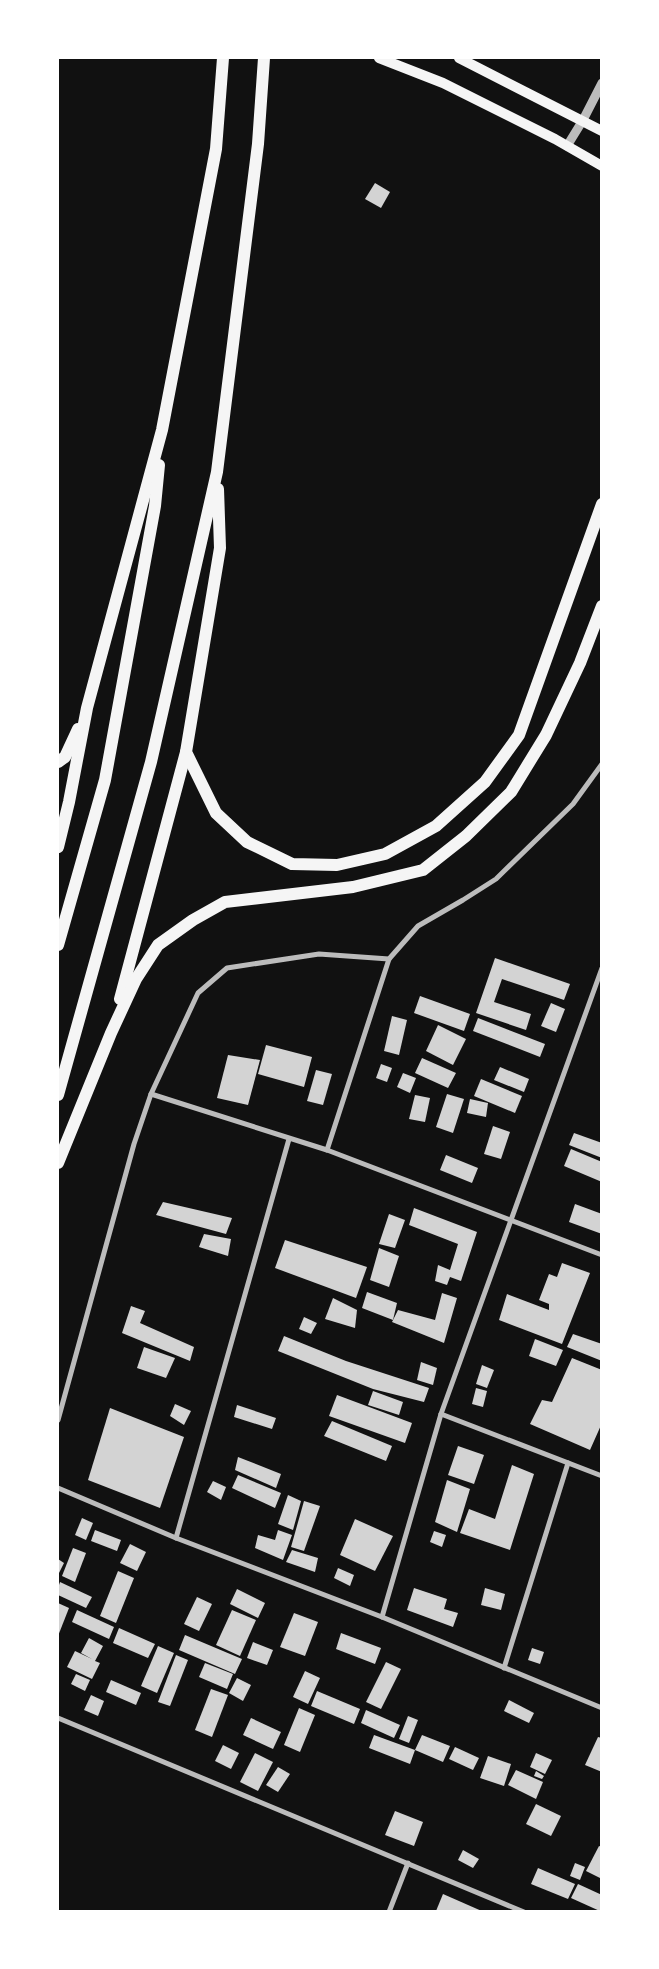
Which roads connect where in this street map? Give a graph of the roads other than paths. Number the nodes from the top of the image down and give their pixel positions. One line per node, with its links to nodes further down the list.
1 (223, 58): 10 (main road)
2 (264, 58): 11 (main road)
3 (379, 58): 8 (main road)
4 (459, 58): 6 (main road)
5 (602, 83): 6 (street)
6 (583, 120): 7 (main road); 8 (street)
7 (602, 131)
8 (567, 146): 9 (main road)
9 (602, 166)
10 (162, 430): 14 (main road); 19 (main road)
11 (217, 472): 15 (main road); 24 (main road)
12 (602, 504): 15 (main road)
13 (602, 606): 22 (main road)
14 (87, 708): 16 (main road); 18 (main road)
15 (186, 752): 22 (main road)
16 (58, 762)
17 (602, 764): 20 (street)
18 (58, 847)
19 (58, 945)
20 (389, 960): 23 (street); 26 (street)
21 (602, 968): 28 (street)
22 (111, 1033): 27 (main road)
23 (151, 1094): 25 (street); 31 (street)
24 (58, 1095)
25 (289, 1139): 26 (street); 35 (street)
26 (327, 1150): 28 (street)
27 (58, 1163)
28 (511, 1220): 29 (street); 30 (street)
29 (602, 1255)
30 (441, 1414): 32 (street); 36 (street)
31 (58, 1420)
32 (568, 1463): 33 (street); 37 (street)
33 (602, 1476)
34 (58, 1488): 35 (street)
35 (176, 1538): 36 (street)
36 (382, 1617): 37 (street)
37 (504, 1668): 38 (street)
38 (602, 1708)
39 (58, 1718): 40 (street)
40 (408, 1863): 41 (street); 42 (street)
41 (389, 1912)
42 (524, 1912)

